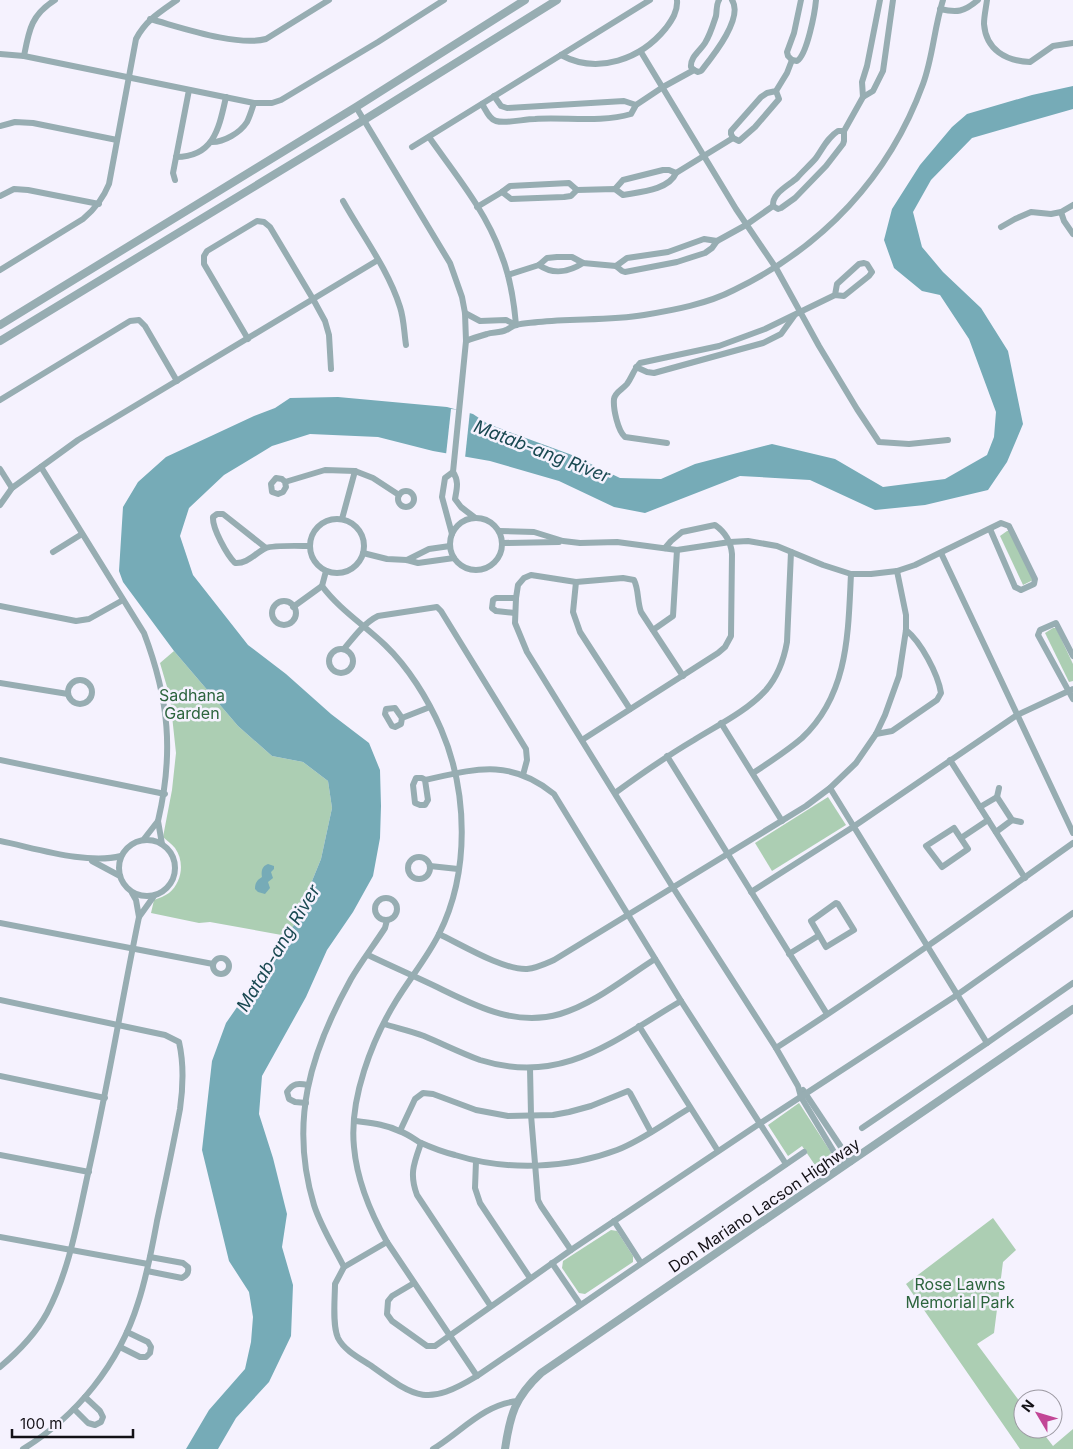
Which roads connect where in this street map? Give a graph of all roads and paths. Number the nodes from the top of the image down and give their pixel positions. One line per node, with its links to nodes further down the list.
1 (55, 0): 25 (street)
2 (177, 0): 20 (street)
3 (329, 0): 20 (street)
4 (444, 0): 35 (street)
5 (525, 0): 38 (street)
6 (556, 0): 39 (street)
7 (650, 0): 24 (street)
8 (677, 0): 22 (street)
9 (719, 0): 27 (street)
10 (732, 0): 27 (street)
11 (801, 0): 26 (street)
12 (816, 0): 26 (street)
13 (894, 0): 18 (street)
14 (942, 0): 19 (street)
15 (986, 0): 21 (street)
16 (973, 2): 19 (street)
17 (879, 3): 18 (street); 34 (street)
18 (893, 8): 34 (street)
19 (940, 9): 69 (street)
20 (150, 19): 28 (street)
21 (1073, 43)
22 (641, 52): 24 (street); 29 (street)
23 (0, 54): 25 (street)
24 (561, 55): 32 (street)
25 (24, 56): 28 (street)
26 (792, 60): 31 (street)
27 (694, 70): 29 (street)
28 (128, 78): 30 (street); 44 (street)
29 (663, 87): 37 (street); 47 (street)
30 (189, 90): 33 (street); 48 (street)
31 (776, 91): 43 (street); 43 (street)
32 (494, 96): 36 (street); 37 (street)
33 (226, 97): 35 (street); 45 (street)
34 (863, 97): 41 (street)
35 (254, 103): 45 (street)
36 (482, 104): 37 (street); 42 (street)
37 (636, 105)
38 (356, 107): 39 (street); 77 (street)
39 (364, 120): 74 (street); 80 (street)
40 (0, 126): 44 (street)
41 (844, 131): 58 (street); 58 (street)
42 (429, 137): 46 (street); 59 (street)
43 (733, 138): 47 (street)
44 (117, 140): 56 (street)
45 (212, 142): 48 (street)
46 (412, 147)
47 (704, 156): 49 (street); 61 (street)
48 (176, 157): 50 (street)
49 (676, 173): 51 (street); 51 (street)
50 (175, 180)
51 (615, 189): 52 (street)
52 (577, 190): 53 (street); 53 (street)
53 (502, 192): 59 (street)
54 (0, 196): 56 (street)
55 (342, 201): 65 (street)
56 (99, 204): 70 (street)
57 (1073, 205): 60 (street)
58 (773, 206): 61 (street)
59 (477, 207): 71 (street)
60 (1061, 212): 62 (street); 63 (street)
61 (746, 225): 64 (street); 69 (street)
62 (1001, 227)
63 (1073, 234)
64 (716, 241): 68 (street); 68 (street)
65 (378, 260): 73 (street); 82 (street)
66 (584, 263): 67 (street); 67 (street); 68 (street)
67 (538, 265): 71 (street)
68 (616, 266)
69 (776, 268): 75 (street); 78 (street)
70 (0, 270)
71 (508, 275): 78 (street)
72 (835, 295): 72 (street); 75 (street)
73 (314, 299): 79 (street); 79 (street); 84 (street)
74 (465, 313): 78 (street); 81 (street)
75 (801, 313): 76 (street); 87 (street)
76 (794, 316): 83 (street); 83 (street)
77 (0, 325)
78 (516, 325): 81 (street)
79 (248, 339): 85 (street)
80 (0, 341)
81 (466, 341): 92 (street)
82 (406, 345)
83 (636, 367): 88 (street)
84 (331, 369)
85 (177, 381): 86 (street); 89 (street)
86 (0, 400)
87 (948, 440)
88 (667, 443)
89 (41, 467): 94 (street); 101 (street)
90 (0, 469): 94 (street)
91 (355, 471): 93 (street); 95 (street); 98 (street)
92 (453, 472): 97 (street); 102 (street)
93 (286, 482)
94 (12, 488): 96 (street)
95 (400, 495)
96 (0, 506)
97 (474, 518): 100 (street); 102 (street)
98 (342, 520): 106 (street); 113 (street)
99 (990, 529): 99 (street); 114 (street)
100 (500, 531): 103 (street); 105 (street)
101 (82, 534): 111 (street); 123 (street)
102 (452, 534): 107 (street)
103 (563, 541): 105 (street); 109 (street)
104 (730, 542): 109 (street); 110 (street); 112 (street); 132 (street)
105 (502, 543): 115 (street)
106 (310, 546): 108 (street); 118 (street)
107 (450, 546): 115 (street); 116 (street)
108 (266, 548): 108 (street)
109 (665, 548): 110 (street)
110 (677, 550): 128 (street)
111 (53, 552)
112 (791, 552): 119 (street); 141 (street)
113 (363, 553): 116 (street); 118 (street)
114 (940, 553): 117 (street); 139 (street)
115 (454, 558): 116 (street)
116 (407, 560)
117 (897, 571): 119 (street); 129 (street)
118 (326, 572): 121 (street)
119 (851, 574): 147 (street)
120 (576, 582): 122 (street); 128 (street); 138 (street)
121 (322, 586): 125 (street); 127 (street)
122 (516, 598): 126 (street); 126 (street)
123 (123, 600): 124 (street); 154 (street)
124 (0, 606)
125 (293, 607)
126 (515, 613): 143 (street)
127 (364, 626): 130 (street); 137 (street); 149 (street)
128 (653, 630): 132 (street)
129 (906, 630): 142 (street); 142 (street)
130 (344, 649)
131 (1073, 656): 134 (street)
132 (683, 676): 138 (street)
133 (0, 683): 135 (street)
134 (1071, 690): 136 (street); 139 (street)
135 (68, 694)
136 (1073, 700)
137 (430, 707): 140 (street); 148 (street)
138 (630, 709): 143 (street)
139 (1016, 715): 146 (street); 164 (street)
140 (402, 718)
141 (720, 723): 144 (street); 147 (street)
142 (876, 734): 151 (street)
143 (582, 740): 153 (street)
144 (667, 756): 153 (street); 170 (street)
145 (0, 760): 154 (street)
146 (950, 760): 156 (street); 162 (street)
147 (753, 773): 160 (street)
148 (455, 774): 149 (street); 150 (street); 174 (street)
149 (523, 775): 182 (street)
150 (425, 780)
151 (830, 788): 160 (street); 162 (street)
152 (999, 788): 155 (street)
153 (615, 793): 177 (street)
154 (165, 794): 159 (street)
155 (997, 797): 156 (street); 158 (street)
156 (980, 807): 157 (street)
157 (988, 820): 163 (street); 165 (street)
158 (1012, 820): 161 (street); 163 (street)
159 (158, 821): 166 (street); 169 (street)
160 (782, 821): 170 (street)
161 (1021, 822)
162 (853, 827): 179 (street); 188 (street)
163 (996, 832): 176 (street)
164 (1073, 833)
165 (962, 838): 165 (street)
166 (144, 840): 169 (street); 171 (street)
167 (0, 841): 172 (street)
168 (1073, 843): 176 (street)
169 (162, 844): 180 (street)
170 (728, 854): 177 (street); 179 (street)
171 (121, 856): 172 (street); 175 (street)
172 (88, 859): 175 (street)
173 (430, 866): 174 (street)
174 (458, 870): 186 (street)
175 (120, 876): 178 (street)
176 (1025, 878): 188 (street)
177 (672, 886): 182 (street); 205 (street)
178 (131, 892): 180 (street); 183 (street)
179 (751, 892): 190 (street)
180 (154, 896): 183 (street)
181 (1073, 913): 196 (street)
182 (628, 915): 186 (street); 192 (street)
183 (139, 917): 189 (street)
184 (387, 920): 191 (street)
185 (0, 923): 189 (street)
186 (439, 934): 194 (street)
187 (818, 936): 187 (street); 190 (street)
188 (927, 946): 196 (street); 200 (street)
189 (132, 949): 193 (street); 201 (street)
190 (789, 954): 200 (street)
191 (368, 955): 194 (street); 208 (street)
192 (655, 959): 194 (street); 198 (street)
193 (213, 964)
194 (413, 976): 202 (street)
195 (1073, 983): 204 (street)
196 (957, 995): 204 (street); 209 (street)
197 (0, 1000): 201 (street)
198 (681, 1001): 203 (street); 215 (street)
199 (1073, 1009): 224 (street, Don Mariano Lacson Highway)
200 (827, 1014): 205 (street)
201 (118, 1024): 210 (street); 234 (street)
202 (384, 1024): 206 (street); 214 (street)
203 (639, 1026): 206 (street); 212 (street)
204 (987, 1044): 216 (street)
205 (776, 1048): 209 (street)
206 (530, 1068): 213 (street)
207 (0, 1076): 210 (street)
208 (308, 1085): 211 (street); 211 (street)
209 (803, 1095): 215 (street); 224 (street); 227 (street)
210 (104, 1098): 228 (street)
211 (306, 1103): 237 (street)
212 (690, 1108): 218 (street); 220 (street)
213 (531, 1115): 217 (street); 218 (street); 226 (street)
214 (355, 1121): 217 (street); 231 (street)
215 (760, 1124): 220 (street); 225 (street)
216 (862, 1128)
217 (400, 1131): 219 (street)
218 (651, 1132): 226 (street)
219 (421, 1143): 223 (street); 242 (street)
220 (718, 1151): 229 (street)
221 (804, 1152): 225 (street)
222 (0, 1155): 228 (street)
223 (476, 1161): 226 (street); 239 (street)
224 (851, 1162): 227 (street, Don Mariano Lacson Highway)
225 (786, 1164): 235 (street)
226 (535, 1165): 233 (street)
227 (844, 1167): 249 (street, Don Mariano Lacson Highway)
228 (89, 1172): 232 (street)
229 (614, 1221): 233 (street); 235 (street)
230 (0, 1237): 232 (street)
231 (387, 1242): 237 (street); 240 (street)
232 (71, 1250): 234 (street); 246 (street)
233 (571, 1250): 236 (street)
234 (149, 1260): 238 (street); 238 (street)
235 (641, 1262): 241 (street)
236 (552, 1263): 239 (street); 241 (street)
237 (344, 1267): 247 (street)
238 (147, 1271): 243 (street)
239 (530, 1278): 242 (street)
240 (414, 1283): 244 (street); 244 (street)
241 (580, 1304): 247 (street)
242 (490, 1305): 244 (street)
243 (128, 1332): 245 (street); 245 (street)
244 (451, 1335): 247 (street)
245 (120, 1347): 248 (street)
246 (0, 1367)
247 (477, 1376)
248 (86, 1397): 250 (street); 250 (street)
249 (518, 1401): 252 (street); 254 (street, Don Mariano Lacson Highway)
250 (74, 1409): 251 (street)
251 (35, 1446): 253 (street)
252 (434, 1448)
253 (23, 1449)
254 (504, 1449)

